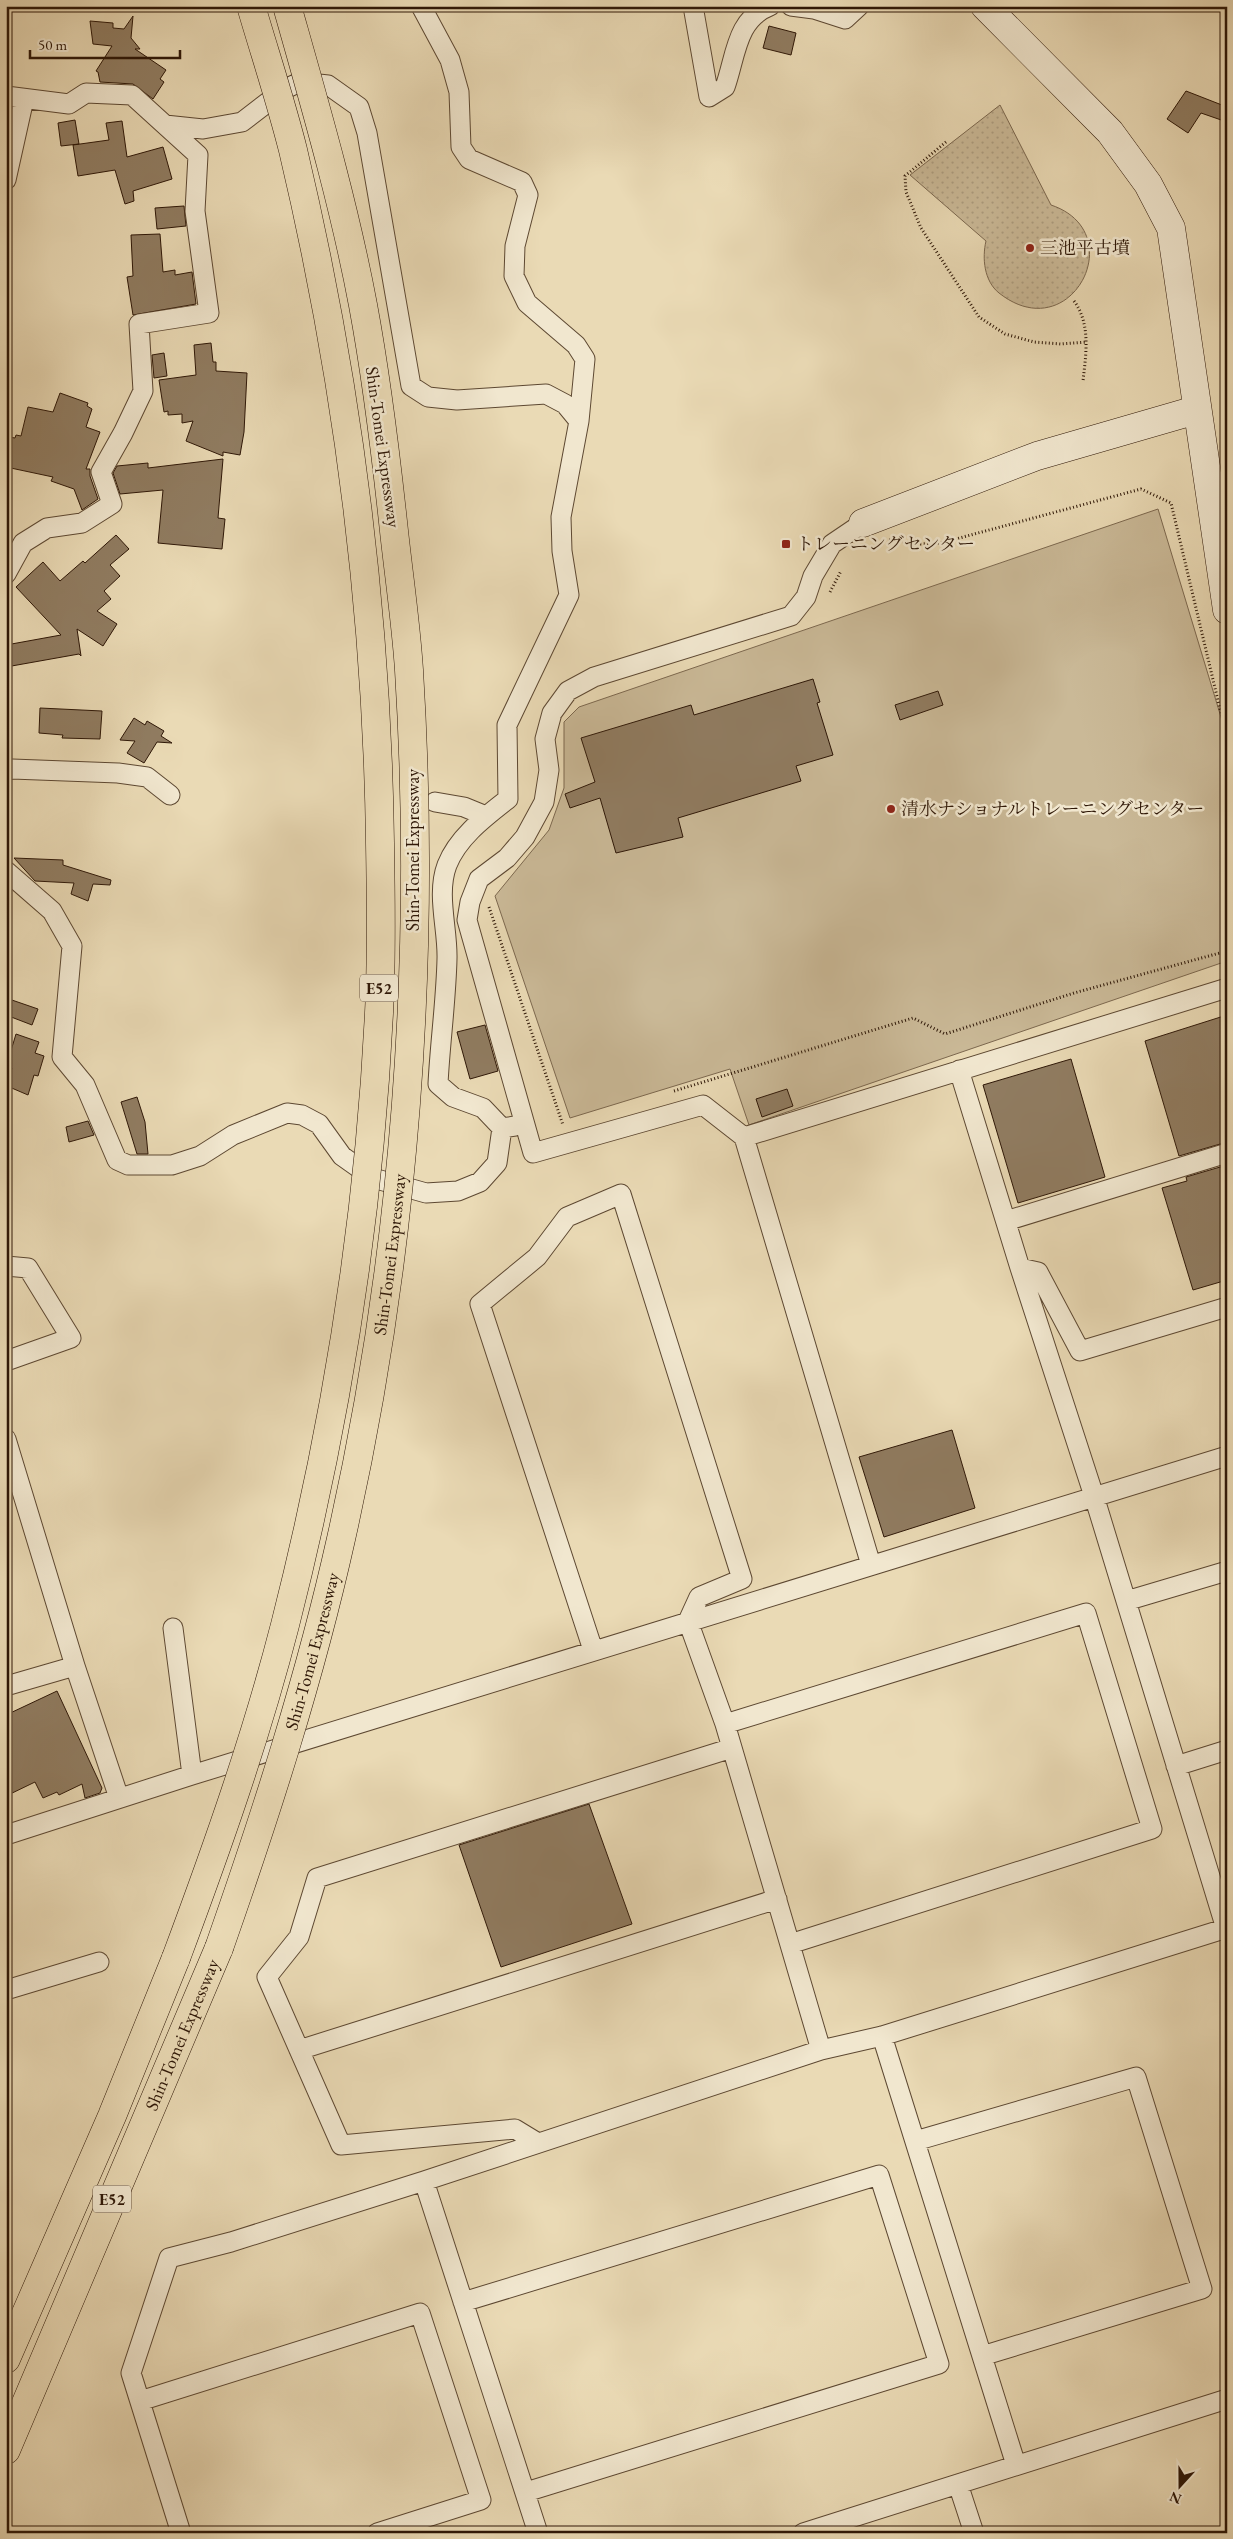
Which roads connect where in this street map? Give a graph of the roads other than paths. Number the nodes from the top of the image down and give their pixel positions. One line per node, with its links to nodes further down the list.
1 (251, 6): 64 (highway, Shin-Tomei Expressway / E52, bridge)
2 (287, 6): 67 (highway, Shin-Tomei Expressway / E52, bridge)
3 (421, 6): 13 (street)
4 (693, 6): 5 (street)
5 (770, 6)
6 (791, 6): 7 (street)
7 (859, 6)
8 (985, 6): 12 (street)
9 (15, 98): 10 (street); 11 (street)
10 (165, 125): 13 (street); 15 (street)
11 (6, 180)
12 (1196, 410): 14 (street); 16 (street)
13 (579, 421): 20 (street)
14 (863, 523): 24 (street)
15 (6, 574)
16 (1227, 610)
17 (6, 771): 18 (street)
18 (170, 795)
19 (435, 802): 20 (street)
20 (486, 816): 25 (street)
21 (6, 871): 25 (street)
22 (1227, 988): 23 (street)
23 (959, 1070): 26 (street); 28 (street)
24 (524, 1124): 25 (street); 26 (street)
25 (502, 1128)
26 (744, 1137): 36 (street)
27 (1227, 1153): 28 (street)
28 (1006, 1222): 30 (street)
29 (6, 1266): 32 (street)
30 (1020, 1268): 31 (street); 35 (street)
31 (1227, 1307)
32 (6, 1361)
33 (6, 1439): 42 (street)
34 (1227, 1456): 35 (street)
35 (1094, 1496): 36 (street); 38 (street)
36 (871, 1565): 39 (street)
37 (1227, 1571): 38 (street)
38 (1126, 1601): 47 (street)
39 (688, 1621): 41 (street); 41 (street); 44 (street)
40 (173, 1628): 48 (street)
41 (593, 1650): 48 (street)
42 (75, 1666): 43 (street); 49 (street)
43 (6, 1686)
44 (725, 1724): 45 (street); 53 (street)
45 (732, 1748): 51 (street); 57 (street)
46 (1227, 1750): 47 (street)
47 (1176, 1766): 52 (street)
48 (192, 1775): 49 (street)
49 (119, 1798): 50 (street)
50 (6, 1835)
51 (777, 1899): 53 (street); 57 (street)
52 (1226, 1930): 56 (street)
53 (790, 1944): 58 (street)
54 (99, 1962): 55 (street)
55 (6, 1990)
56 (882, 2036): 58 (street); 59 (street)
57 (299, 2050): 60 (street)
58 (821, 2050): 60 (street)
59 (915, 2141): 63 (street); 63 (street)
60 (538, 2143): 61 (street)
61 (424, 2181): 62 (street); 66 (street)
62 (463, 2302): 70 (street); 70 (street)
63 (982, 2356): 68 (street)
64 (6, 2360)
65 (1227, 2399): 68 (street)
66 (140, 2400): 71 (street); 72 (street)
67 (6, 2450)
68 (1016, 2465): 69 (street)
69 (958, 2484): 74 (street); 75 (street)
70 (526, 2492): 73 (street)
71 (181, 2533)
72 (377, 2533)
73 (538, 2533)
74 (803, 2533)
75 (974, 2533)

